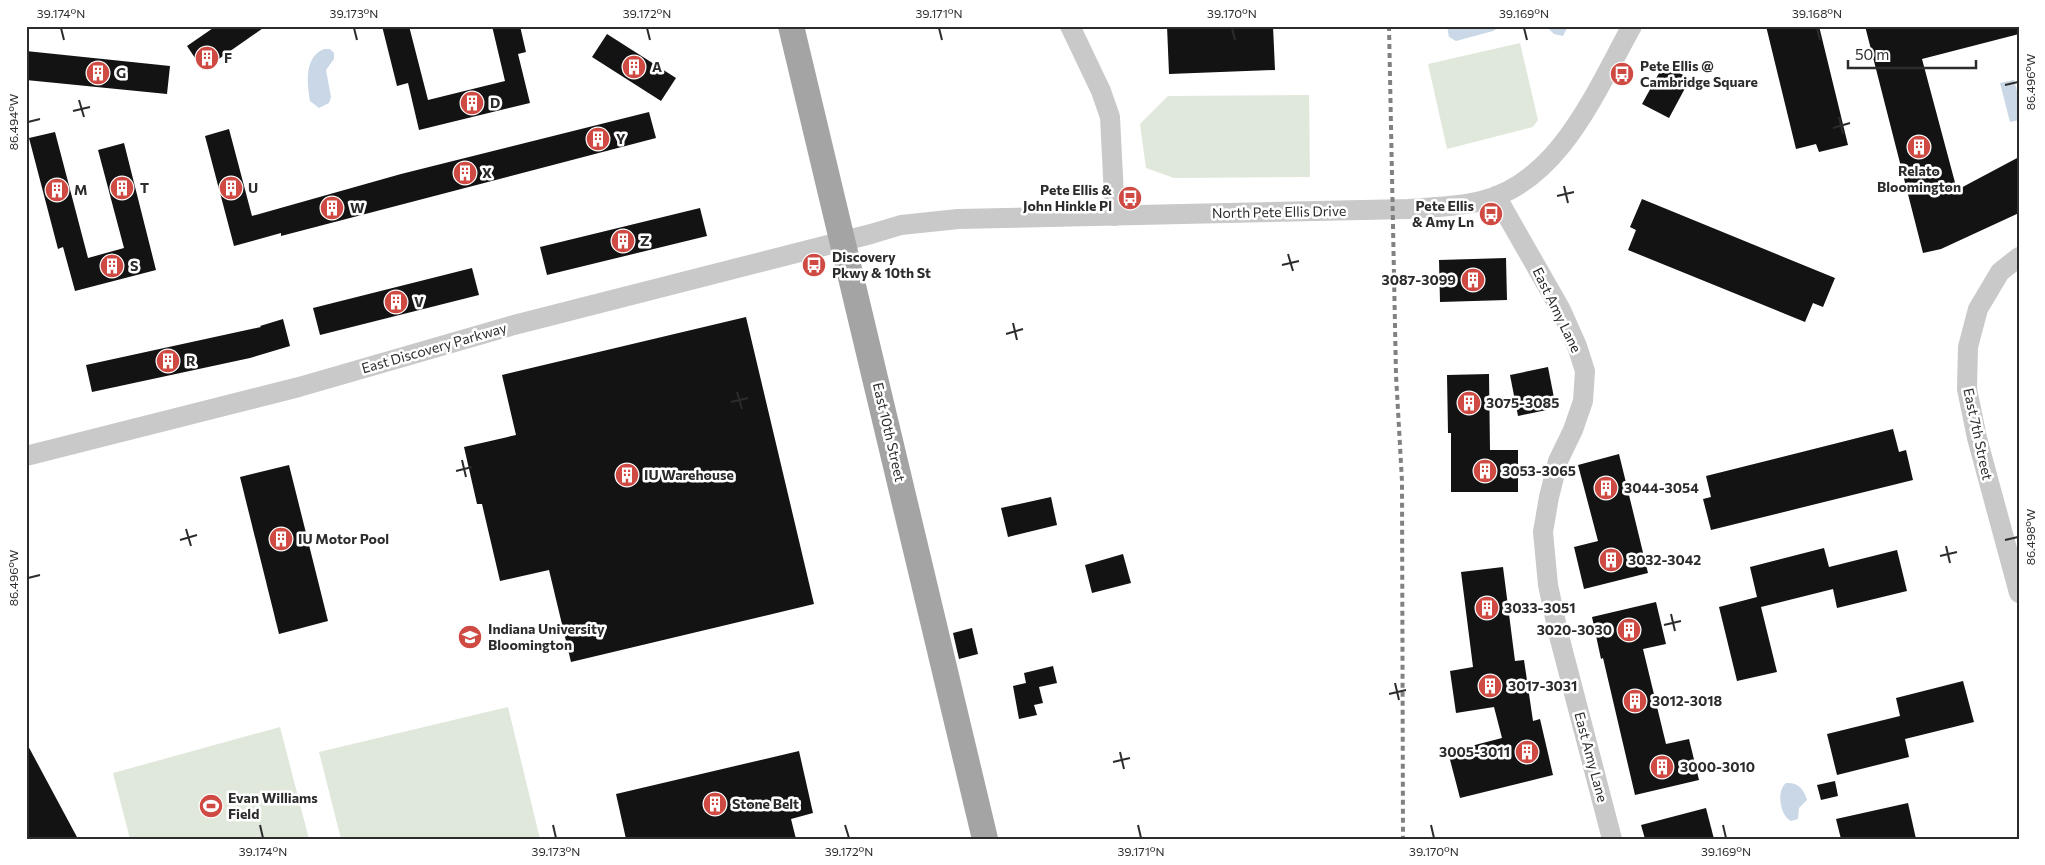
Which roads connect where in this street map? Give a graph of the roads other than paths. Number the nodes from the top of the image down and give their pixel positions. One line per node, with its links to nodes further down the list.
1 (791, 26): 6 (main road, East 10th Street)
2 (1070, 26): 5 (street)
3 (1632, 26): 4 (street, North Pete Ellis Drive)
4 (1496, 196): 5 (street, North Pete Ellis Drive); 11 (street, East Amy Lane)
5 (1115, 216): 6 (street, North Pete Ellis Drive)
6 (842, 241): 8 (street, East Discovery Parkway); 10 (main road, East 10th Street)
7 (2019, 257): 9 (street, East 7th Street)
8 (26, 456)
9 (2019, 593)
10 (985, 839)
11 (1612, 839)

